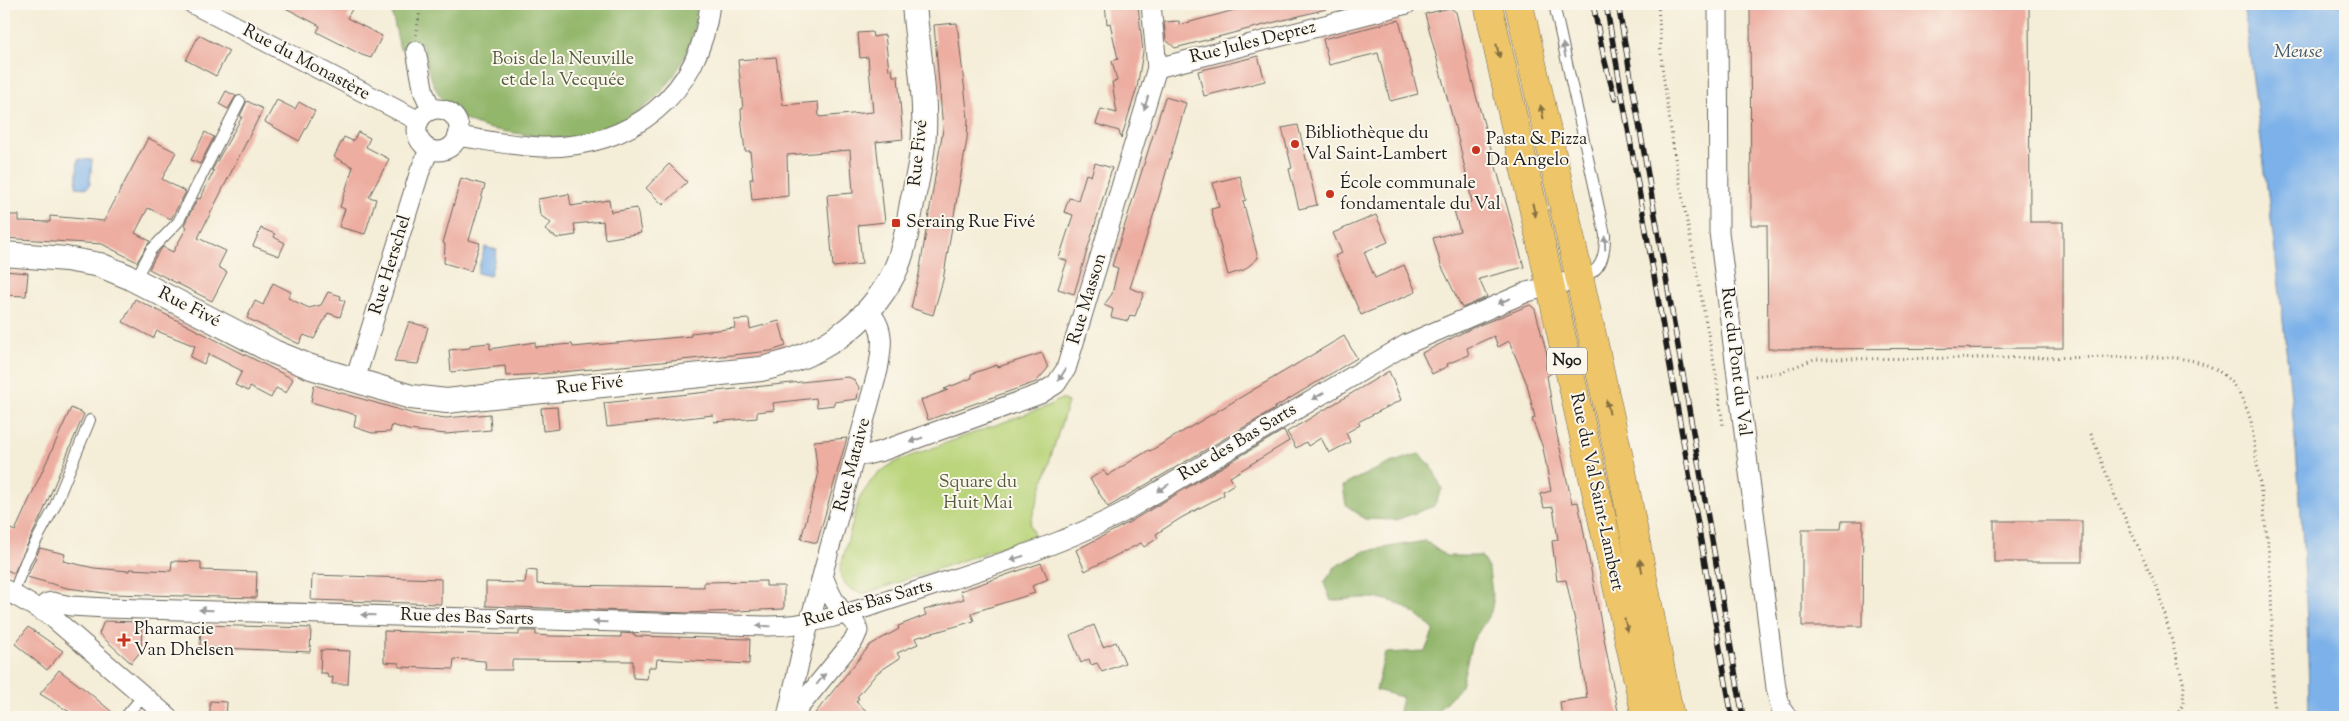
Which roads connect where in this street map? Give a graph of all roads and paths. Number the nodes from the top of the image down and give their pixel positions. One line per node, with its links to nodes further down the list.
1 (193, 4): 15 (street, Rue du Monastère)
2 (421, 4): 12 (path)
3 (710, 4): 16 (street)
4 (914, 4): 22 (street, Rue Fivé)
5 (1151, 4): 13 (street, Rue Masson)
6 (1407, 4): 13 (street, Rue Jules Deprez)
7 (1488, 4): 21 (main road, Rue du Val Saint-Lambert / N90, one-way to 21)
8 (1519, 4): 19 (main road, Rue du Val Saint-Lambert / N90, one-way to 8)
9 (1554, 4): 19 (lane, one-way to 9)
10 (1658, 4): 23 (path)
11 (1718, 4): 23 (street, Rue du Pont du Val)
12 (416, 51): 15 (street)
13 (1157, 68): 27 (street, Rue Masson, one-way to 27)
14 (240, 101): 20 (lane)
15 (426, 115): 16 (street, Rue du Monastère); 17 (street)
16 (458, 136): 17 (street)
17 (429, 150): 24 (street, Rue Herschel)
18 (4, 254): 20 (street, Rue Fivé)
19 (1579, 279): 21 (street, Rue des Bas Sarts); 38 (main road, Rue du Val Saint-Lambert / N90, one-way to 19)
20 (135, 280): 24 (street, Rue Fivé)
21 (1551, 286): 31 (street, Rue des Bas Sarts, one-way to 31); 37 (main road, Rue du Val Saint-Lambert / N90, one-way to 37)
22 (868, 310): 24 (street, Rue Fivé); 27 (street, Rue Mataive)
23 (1738, 378): 39 (street, Rue du Pont du Val); 41 (path)
24 (355, 380)
25 (90, 420): 29 (lane)
26 (2091, 434): 40 (path)
27 (856, 453): 28 (street, Rue Mataive)
28 (823, 576): 31 (street); 32 (street, Rue Mataive)
29 (9, 592): 30 (street)
30 (40, 609): 32 (street, Rue des Bas Sarts, one-way to 30); 33 (street)
31 (845, 614): 32 (street, Rue des Bas Sarts); 36 (street, one-way to 31)
32 (811, 621): 36 (street, Rue Mataive)
33 (143, 696): 34 (lane); 35 (street)
34 (125, 717)
35 (168, 717)
36 (789, 717)
37 (1646, 717)
38 (1670, 717)
39 (1787, 717)
40 (2176, 717)
41 (2274, 717)

